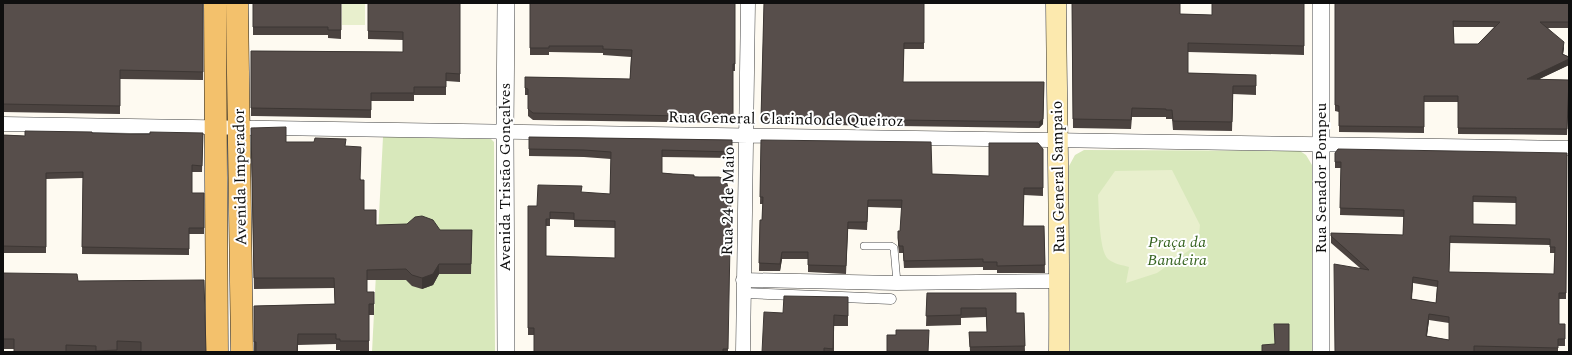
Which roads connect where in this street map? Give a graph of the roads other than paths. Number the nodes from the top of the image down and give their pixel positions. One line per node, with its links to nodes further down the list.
1 (215, 3): 8 (main road, Avenida Imperador)
2 (237, 3): 9 (main road, Avenida Imperador)
3 (506, 3): 10 (street, Avenida Tristão Gonçalves)
4 (748, 3): 11 (street, Rua 24 de Maio)
5 (1056, 3): 12 (main road, Rua General Sampaio)
6 (1321, 3): 13 (street, Rua Senador Pompeu)
7 (3, 124): 8 (street, Rua General Clarindo de Queiroz)
8 (215, 127): 9 (street, Rua General Clarindo de Queiroz); 20 (main road, Avenida Imperador)
9 (239, 128): 10 (street, Rua General Clarindo de Queiroz); 21 (main road, Avenida Imperador)
10 (505, 131): 11 (street, Rua General Clarindo de Queiroz); 22 (street, Avenida Tristão Gonçalves)
11 (747, 135): 12 (street, Rua General Clarindo de Queiroz); 18 (street, Rua 24 de Maio)
12 (1057, 140): 13 (street, Rua General Clarindo de Queiroz); 16 (main road, Rua General Sampaio)
13 (1321, 143): 14 (street, Rua General Clarindo de Queiroz); 25 (street, Rua Senador Pompeu)
14 (1569, 148)
15 (864, 246): 17 (lane)
16 (1060, 281): 17 (street); 24 (main road, Rua General Sampaio)
17 (897, 283): 18 (street)
18 (743, 286): 19 (street); 23 (street, Rua 24 de Maio)
19 (891, 299)
20 (217, 352)
21 (242, 352)
22 (506, 352)
23 (743, 352)
24 (1059, 352)
25 (1321, 352)

